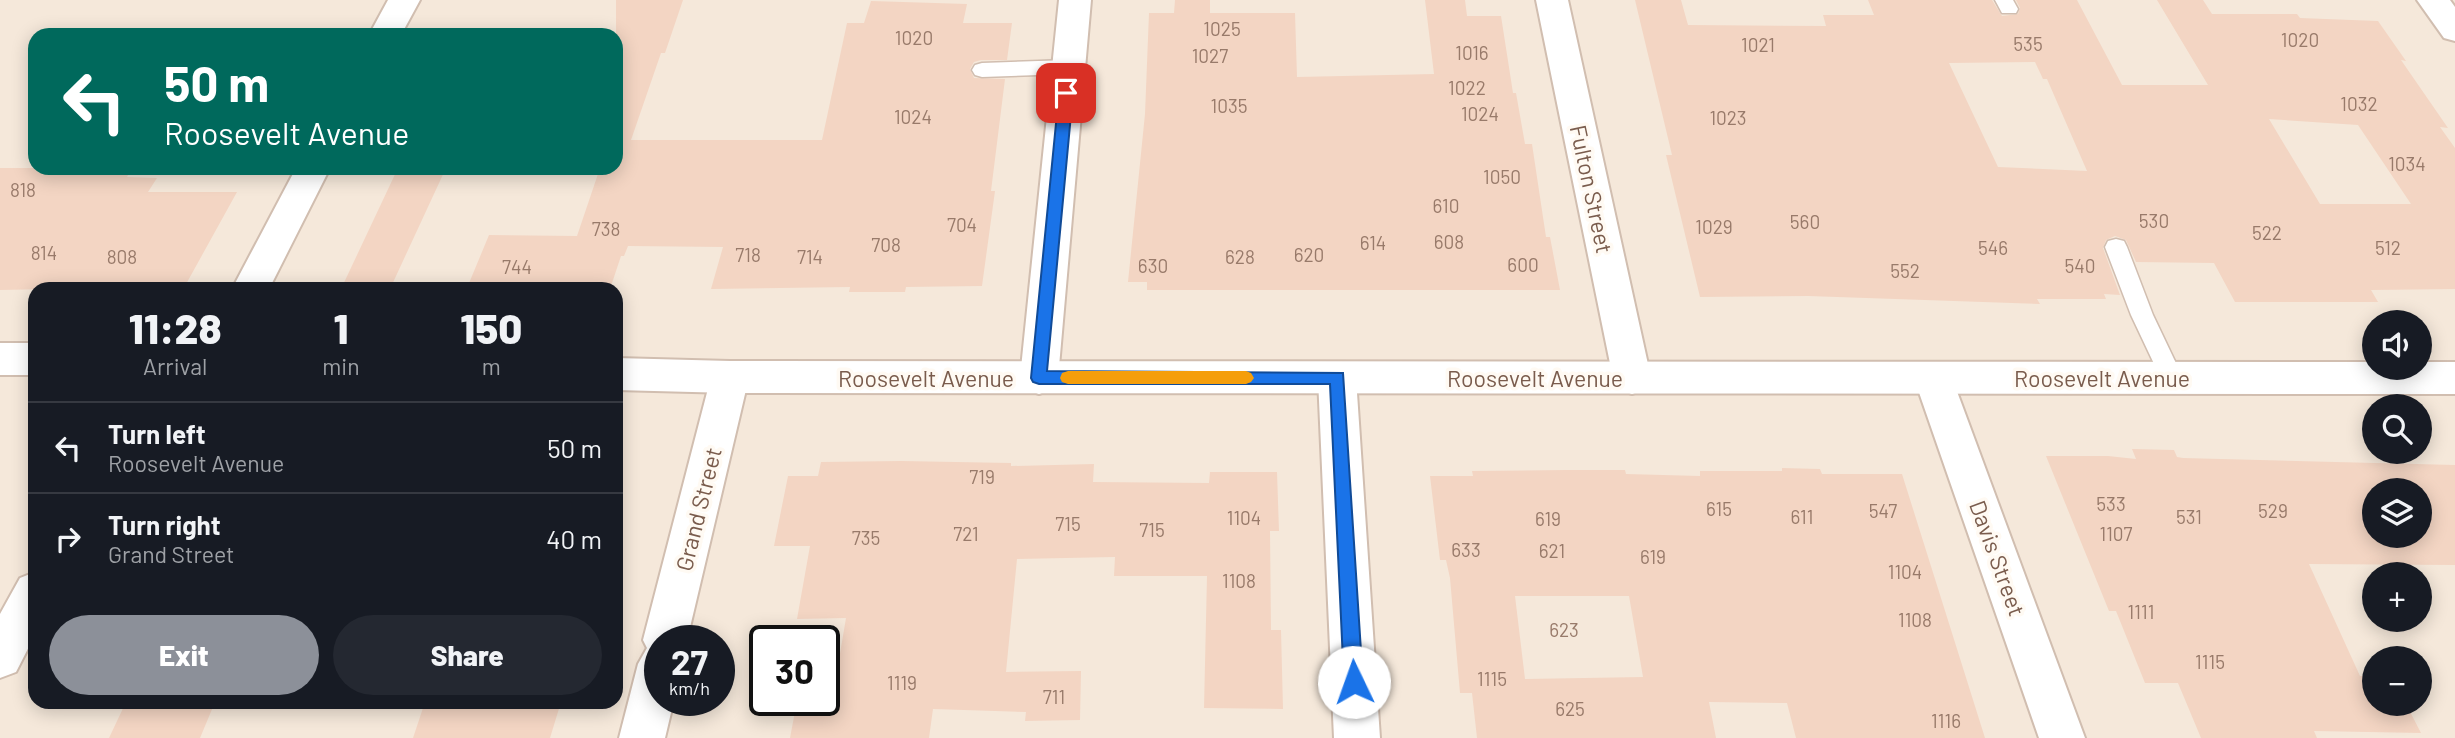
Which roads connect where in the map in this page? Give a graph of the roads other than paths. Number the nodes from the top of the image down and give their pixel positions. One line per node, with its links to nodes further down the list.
1 (404, 0): 5 (street)
2 (1075, 0): 7 (street)
3 (1552, 0): 18 (street, Fulton Street)
4 (2433, 0): 6 (street)
5 (389, 28)
6 (2455, 30)
7 (1069, 67): 8 (lane); 16 (street)
8 (982, 70)
9 (309, 175): 11 (street)
10 (2116, 247): 20 (lane)
11 (254, 282)
12 (0, 359): 13 (street)
13 (28, 359)
14 (623, 374): 15 (street, Roosevelt Avenue)
15 (730, 377): 16 (street, Roosevelt Avenue); 23 (street, Grand Street)
16 (1039, 378): 17 (street, Roosevelt Avenue)
17 (1337, 378): 18 (street, Roosevelt Avenue); 27 (street)
18 (1632, 378): 19 (street, Roosevelt Avenue)
19 (1933, 378): 20 (street, Roosevelt Avenue); 28 (street, Davis Street)
20 (2172, 378): 21 (street, Roosevelt Avenue)
21 (2455, 379)
22 (28, 605): 24 (street)
23 (669, 625)
24 (0, 657)
25 (647, 716): 26 (street)
26 (642, 738)
27 (1357, 738)
28 (2063, 738)

